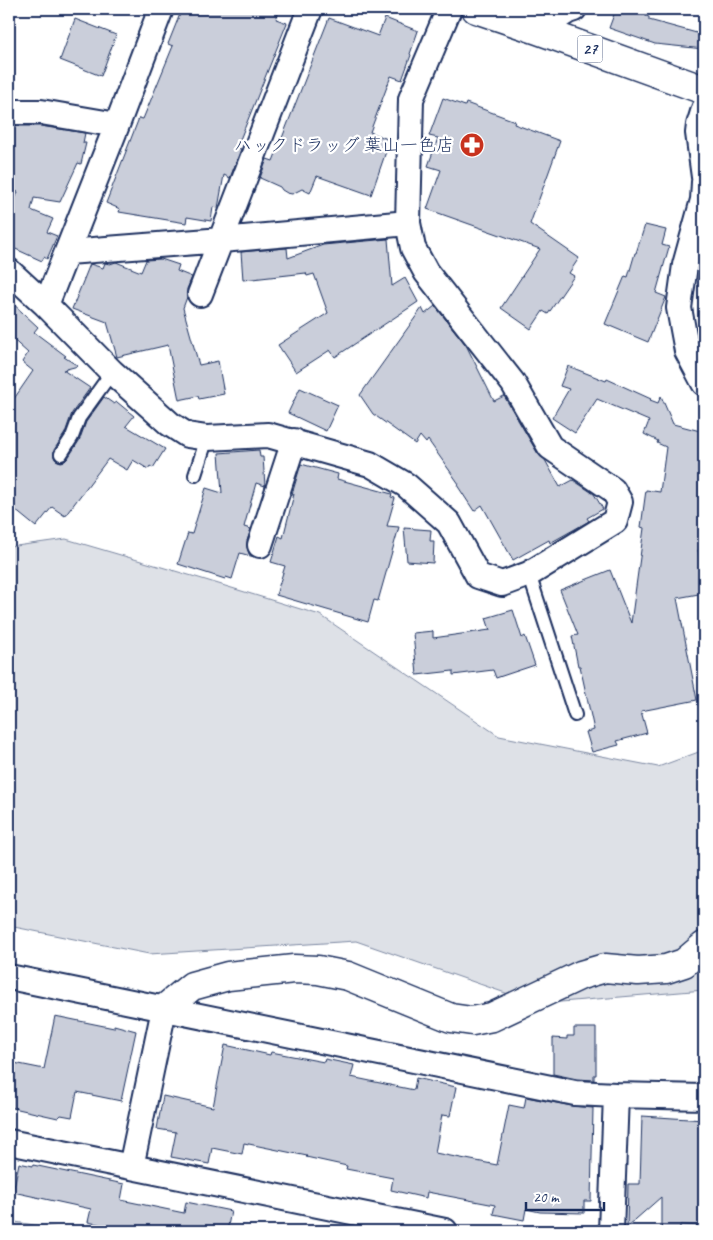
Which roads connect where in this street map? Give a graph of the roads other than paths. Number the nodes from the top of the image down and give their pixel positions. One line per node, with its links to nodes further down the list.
1 (161, 9): 10 (street)
2 (310, 9): 14 (street)
3 (449, 9): 13 (street)
4 (476, 9): 6 (street, 27)
5 (574, 9): 6 (street)
6 (533, 19): 7 (street, 27)
7 (704, 90)
8 (704, 109): 11 (street)
9 (9, 112): 10 (street)
10 (117, 125): 15 (street)
11 (704, 177)
12 (704, 182): 20 (street)
13 (408, 223): 14 (street); 26 (street)
14 (222, 240): 15 (street); 17 (street)
15 (68, 252): 18 (street)
16 (9, 271): 18 (street)
17 (200, 294)
18 (46, 305): 19 (street)
19 (112, 372): 21 (street); 23 (lane)
20 (704, 383)
21 (207, 438): 22 (street); 24 (lane)
22 (294, 441): 25 (street); 26 (street)
23 (61, 454)
24 (195, 475)
25 (260, 545)
26 (529, 574): 27 (lane)
27 (575, 715)
28 (704, 946): 30 (street)
29 (9, 977): 30 (street)
30 (164, 1009): 31 (street); 34 (street)
31 (616, 1096): 32 (street); 36 (street)
32 (704, 1097)
33 (9, 1142): 34 (street)
34 (131, 1167): 35 (street)
35 (445, 1231)
36 (611, 1231)

